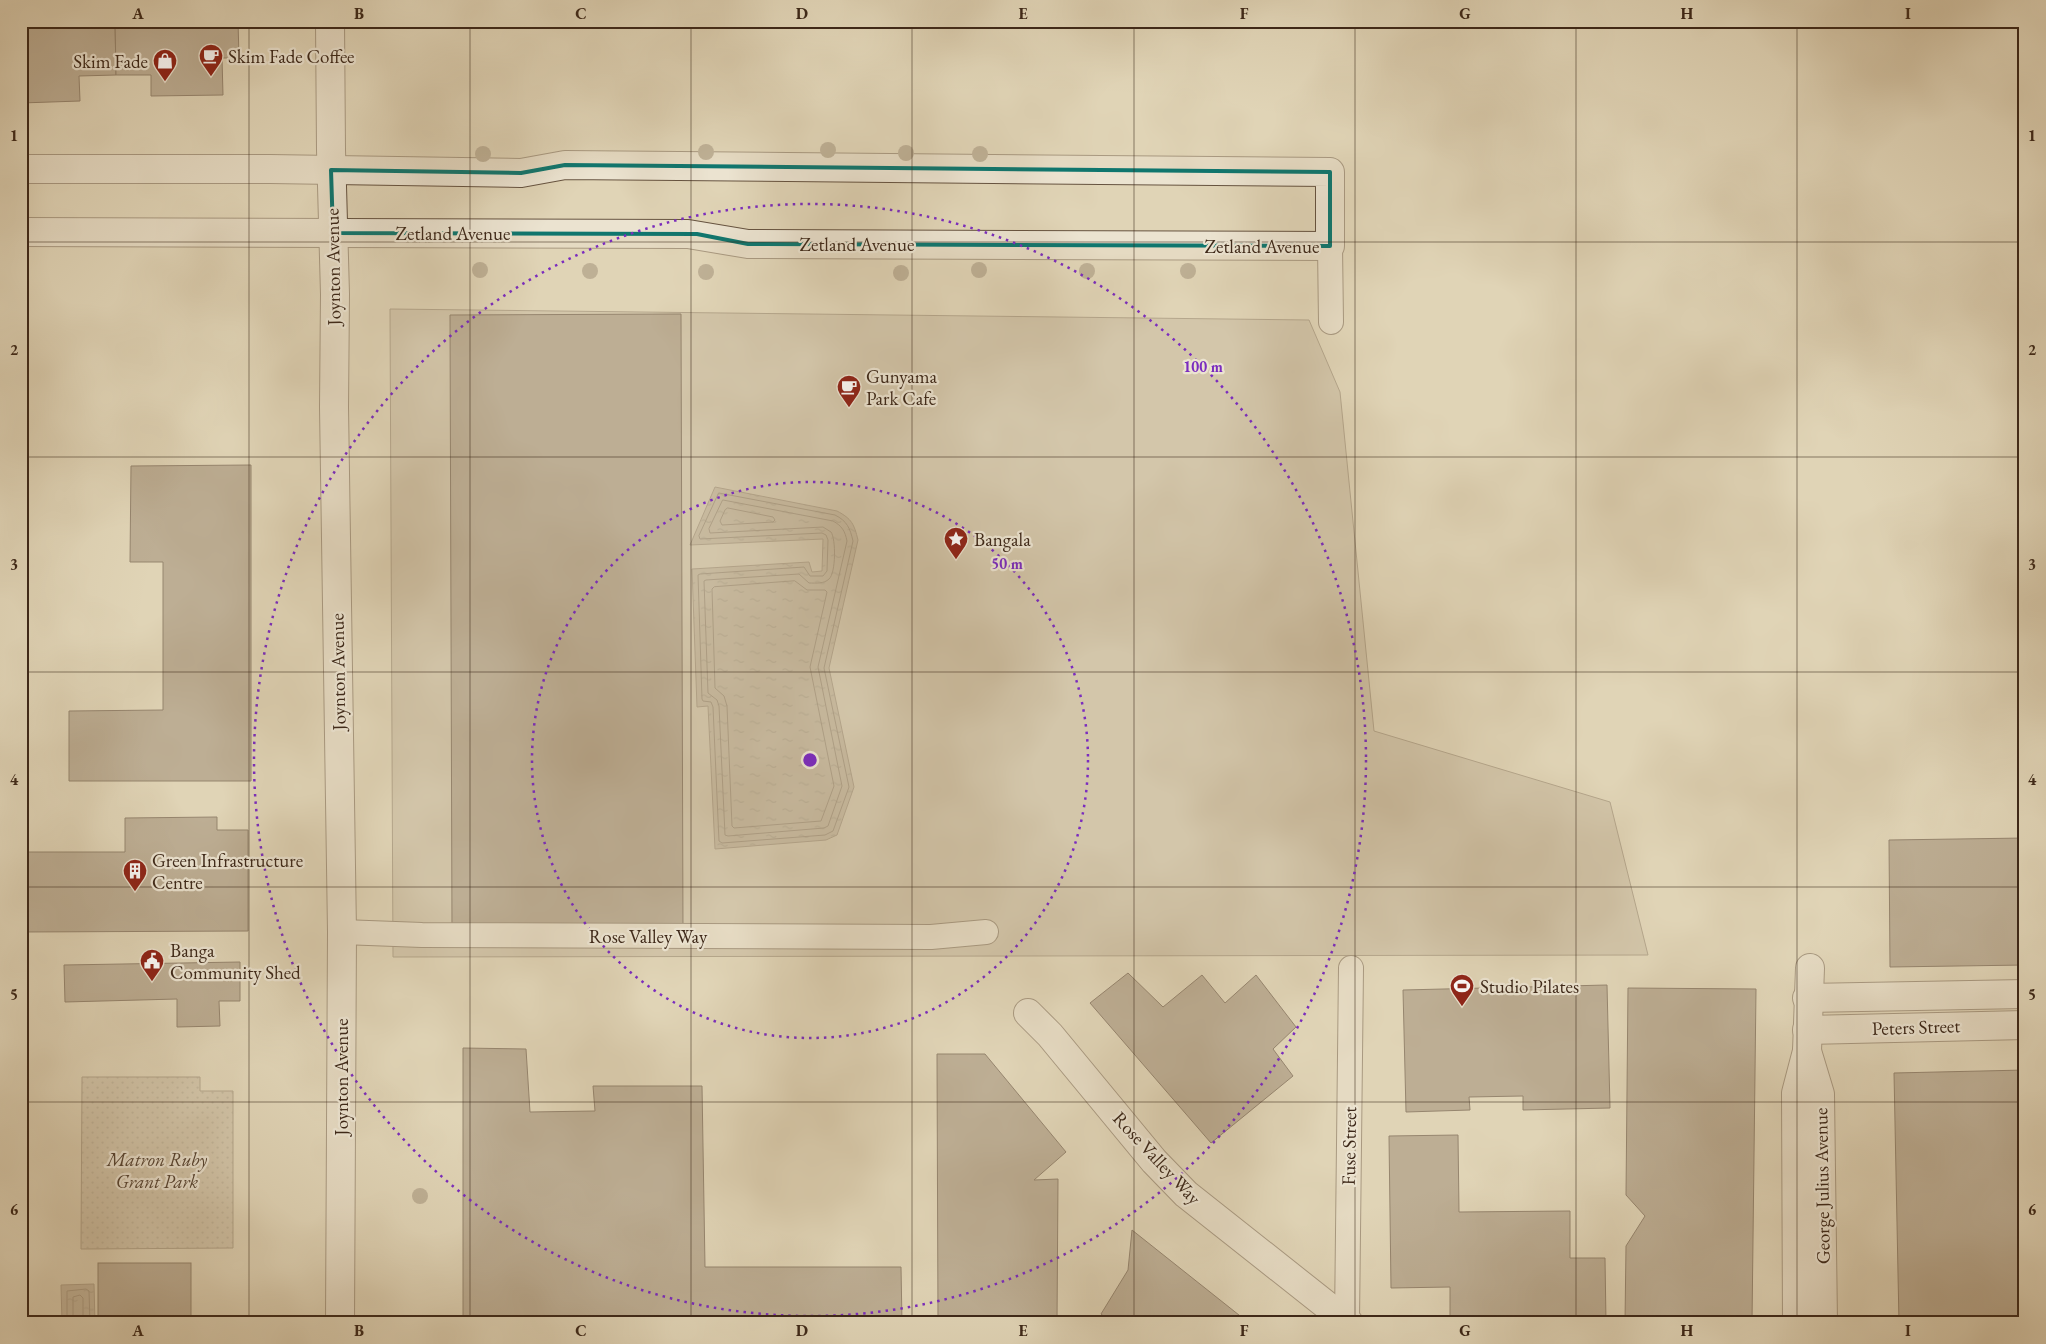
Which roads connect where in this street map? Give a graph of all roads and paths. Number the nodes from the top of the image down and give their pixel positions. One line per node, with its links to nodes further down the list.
1 (330, 21): 3 (street, Joynton Avenue)
2 (21, 169): 3 (street, Zetland Avenue)
3 (331, 170): 5 (street, Joynton Avenue); 6 (street, Zetland Avenue)
4 (21, 232): 5 (street, Zetland Avenue)
5 (333, 233): 6 (street, Zetland Avenue); 8 (street, Joynton Avenue)
6 (1330, 246): 7 (street)
7 (1331, 322)
8 (342, 932): 9 (street, Rose Valley Way); 18 (street, Joynton Avenue)
9 (986, 932)
10 (1351, 968): 17 (street, Fuse Street)
11 (1810, 968): 13 (street, George Julius Avenue)
12 (2025, 994): 13 (street, Peters Street)
13 (1808, 998): 16 (street, George Julius Avenue)
14 (1028, 1014): 17 (street, Rose Valley Way)
15 (2025, 1025): 16 (street, Peters Street)
16 (1807, 1041): 19 (street, George Julius Avenue); 20 (street, George Julius Avenue)
17 (1348, 1322)
18 (340, 1323)
19 (1796, 1323)
20 (1823, 1323)

